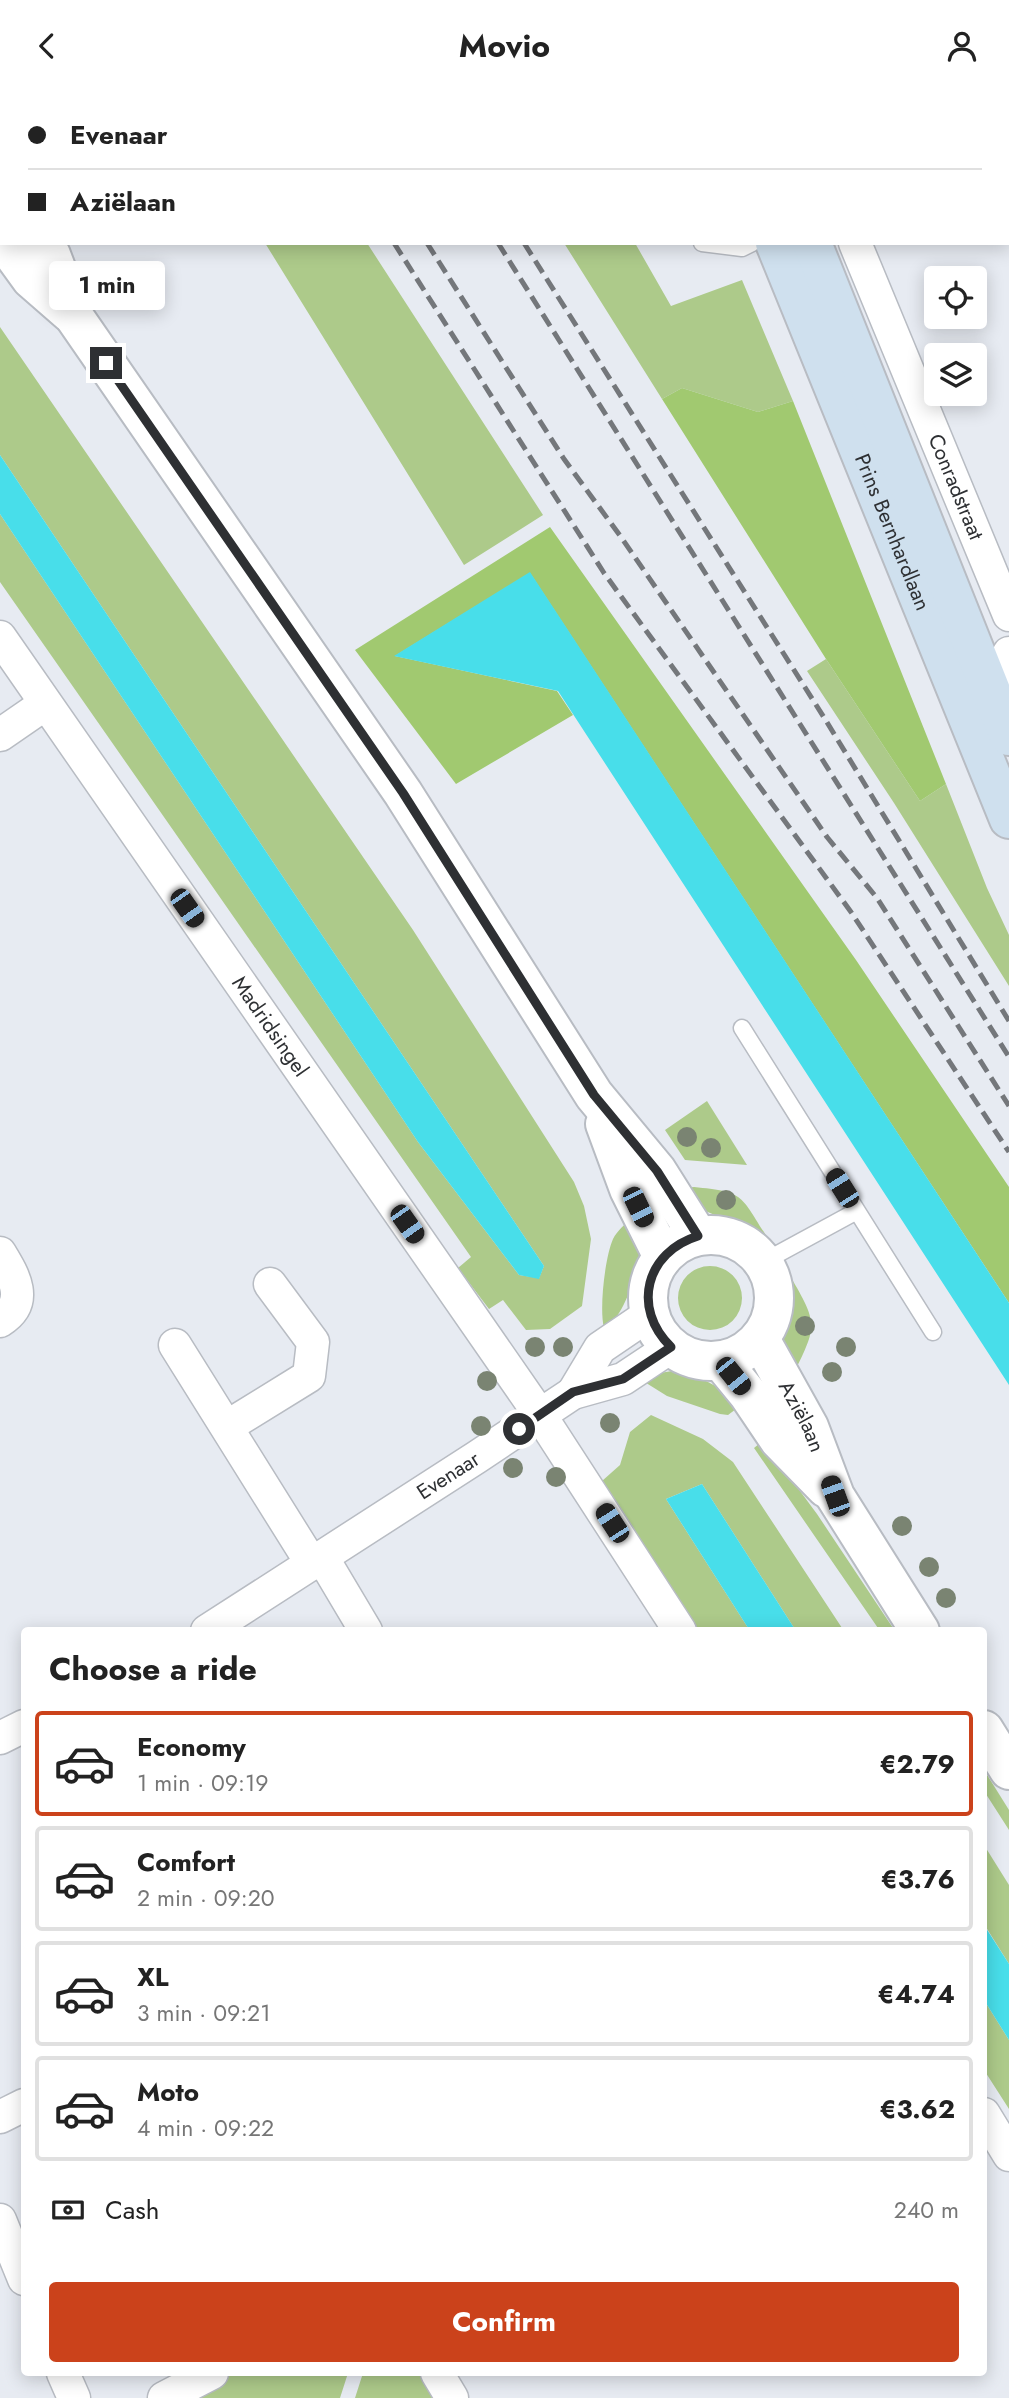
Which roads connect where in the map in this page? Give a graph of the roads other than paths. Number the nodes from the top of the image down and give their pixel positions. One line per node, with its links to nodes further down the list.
1 (6, 245): 8 (street)
2 (44, 245): 8 (street)
3 (718, 245): 4 (lane)
4 (747, 245)
5 (776, 245): 12 (main road, Prins Bernhardlaan)
6 (813, 245): 12 (main road, Prins Bernhardlaan)
7 (856, 245): 9 (street, Conradstraat)
8 (75, 318): 18 (street)
9 (1009, 615)
10 (0, 637): 13 (street, Madridsingel)
11 (1009, 653): 12 (street)
12 (975, 695): 15 (main road, Prins Bernhardlaan); 16 (main road, Prins Bernhardlaan)
13 (45, 704): 14 (street); 33 (street, Madridsingel)
14 (0, 735)
15 (1009, 736)
16 (1009, 820)
17 (742, 1028): 19 (lane)
18 (594, 1095): 20 (street); 22 (street)
19 (856, 1211): 23 (lane); 27 (lane)
20 (698, 1236): 22 (street); 23 (street)
21 (0, 1253): 26 (street)
22 (663, 1257): 25 (street)
23 (763, 1262): 28 (street)
24 (270, 1284): 34 (street)
25 (650, 1314): 30 (street); 32 (street, Evenaar)
26 (0, 1321)
27 (933, 1332)
28 (760, 1339): 31 (street); 35 (street, Aziëlaan)
29 (175, 1345): 34 (street)
30 (671, 1347): 31 (street); 32 (street, Evenaar)
31 (721, 1361): 35 (street, Aziëlaan)
32 (573, 1392): 33 (street, Evenaar)
33 (540, 1415): 36 (street, Evenaar); 39 (street, Madridsingel)
34 (228, 1426): 36 (street)
35 (835, 1496): 40 (street, Aziëlaan)
36 (317, 1560): 37 (street, Evenaar); 38 (street)
37 (213, 1627)
38 (363, 1627)
39 (677, 1627)
40 (917, 1627)
41 (21, 1728): 43 (street)
42 (987, 1735): 44 (street)
43 (0, 1738)
44 (1009, 1770)
45 (21, 2106): 46 (street)
46 (0, 2117)
47 (0, 2220): 48 (street)
48 (21, 2272)
49 (64, 2376): 52 (street)
50 (206, 2376): 53 (street)
51 (439, 2376): 54 (street)
52 (74, 2398)
53 (164, 2398)
54 (452, 2398)

